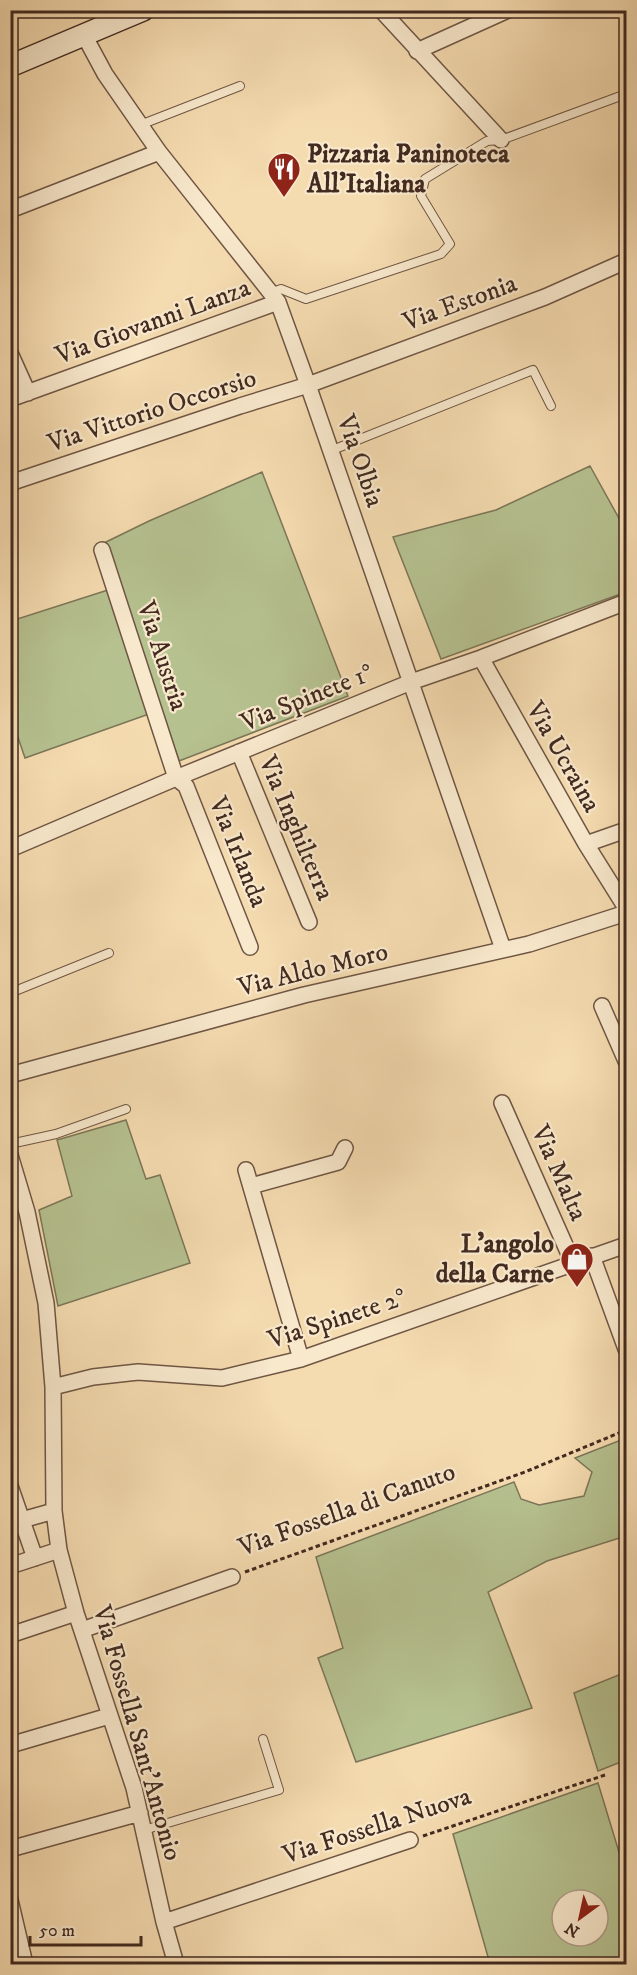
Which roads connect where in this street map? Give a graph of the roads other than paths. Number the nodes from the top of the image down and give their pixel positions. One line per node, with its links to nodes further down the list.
1 (143, 10): 4 (street)
2 (381, 10): 5 (street)
3 (508, 10): 5 (street)
4 (84, 35): 6 (street); 9 (street, Via Olbia)
5 (417, 51): 10 (street)
6 (10, 66)
7 (240, 86): 9 (lane)
8 (627, 94): 10 (lane)
9 (140, 125): 11 (street, Via Olbia)
10 (501, 140): 14 (lane)
11 (159, 152): 12 (street); 14 (street, Via Olbia)
12 (10, 210)
13 (627, 261): 16 (street, Via Estonia)
14 (274, 297): 16 (street, Via Olbia); 17 (street, Via Giovanni Lanza)
15 (10, 353): 17 (street)
16 (308, 385): 20 (street, Via Olbia); 21 (street, Via Vittorio Occorsio)
17 (28, 393): 18 (street, Via Giovanni Lanza)
18 (10, 399)
19 (551, 406): 20 (lane)
20 (330, 451): 25 (street, Via Olbia)
21 (10, 483)
22 (102, 550): 27 (street, Via Austria)
23 (625, 605): 24 (street, Via Spinete 1°)
24 (481, 658): 25 (street, Via Spinete 1°); 29 (street, Via Ucraina)
25 (411, 682): 26 (street, Via Spinete 1°); 35 (street, Via Olbia)
26 (239, 752): 27 (street, Via Spinete 1°); 33 (street, Via Inghilterra)
27 (176, 778): 30 (street, Via Spinete 1°); 34 (street, Via Irlanda)
28 (627, 830): 29 (street)
29 (586, 844): 31 (street, Via Ucraina)
30 (10, 849)
31 (627, 908)
32 (627, 913): 35 (street, Via Aldo Moro)
33 (309, 922)
34 (250, 947)
35 (502, 949): 40 (street, Via Aldo Moro)
36 (109, 953): 37 (lane)
37 (10, 993)
38 (602, 1006): 39 (street)
39 (627, 1061)
40 (10, 1075)
41 (502, 1103): 50 (street, Via Malta)
42 (126, 1109): 43 (lane)
43 (10, 1144)
44 (345, 1148): 47 (street)
45 (10, 1155): 53 (street, Via Fossella Sant'Antonio)
46 (246, 1170): 47 (street)
47 (251, 1186): 52 (street)
48 (627, 1245): 49 (street, Via Spinete 2°)
49 (592, 1256): 50 (street, Via Spinete 2°); 51 (street)
50 (573, 1263): 52 (street, Via Spinete 2°)
51 (627, 1349)
52 (302, 1359): 53 (street, Via Spinete 2°)
53 (53, 1387): 55 (street, Via Fossella Sant'Antonio)
54 (10, 1486): 56 (street)
55 (54, 1511): 56 (street); 57 (street, Via Fossella Sant'Antonio)
56 (22, 1521): 58 (street)
57 (59, 1550): 58 (street); 61 (street, Via Fossella Sant'Antonio)
58 (35, 1558): 59 (street)
59 (10, 1566)
60 (232, 1576): 62 (street, Via Fossella di Canuto)
61 (76, 1613): 62 (street, Via Fossella Sant'Antonio); 63 (street)
62 (82, 1630): 64 (street, Via Fossella Sant'Antonio)
63 (10, 1635)
64 (109, 1716): 66 (street); 67 (street, Via Fossella Sant'Antonio)
65 (263, 1739): 68 (lane)
66 (10, 1745)
67 (140, 1812): 68 (street, Via Fossella Sant'Antonio); 70 (street)
68 (144, 1830): 72 (street, Via Fossella Sant'Antonio)
69 (410, 1840): 72 (street, Via Fossella Nuova)
70 (10, 1849)
71 (10, 1900): 73 (street)
72 (164, 1922): 74 (street, Via Fossella Sant'Antonio)
73 (25, 1965)
74 (176, 1965)

